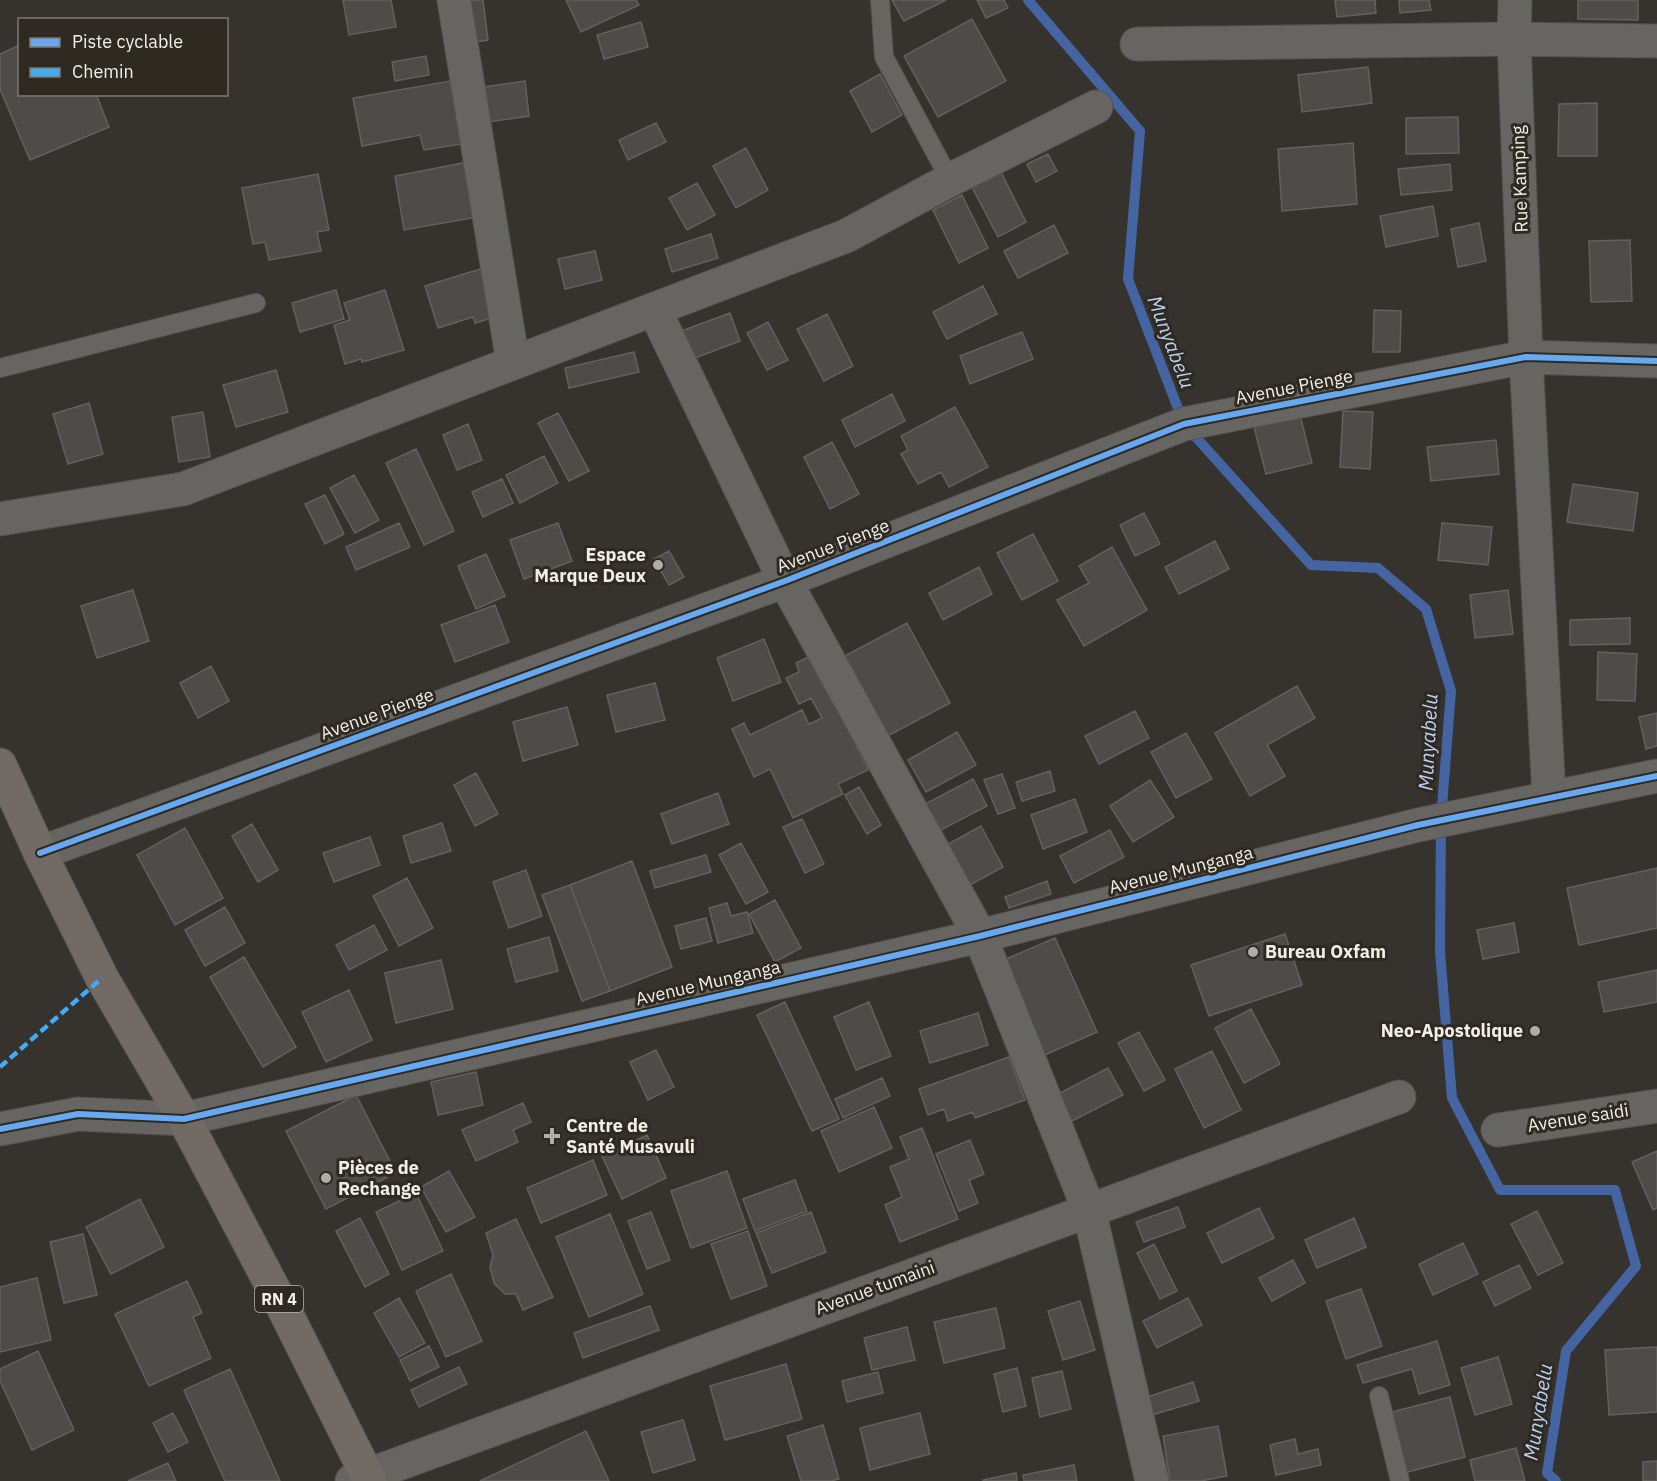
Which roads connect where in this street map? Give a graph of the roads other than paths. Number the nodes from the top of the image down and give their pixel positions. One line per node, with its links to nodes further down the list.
1 (454, 0): 13 (street)
2 (880, 0): 8 (lane)
3 (1515, 0): 4 (street, Rue Kamping)
4 (1514, 39): 5 (street); 6 (street); 11 (street, Rue Kamping)
5 (1657, 41)
6 (1137, 44)
7 (1096, 107): 8 (street)
8 (951, 180): 10 (street)
9 (256, 303): 14 (lane)
10 (654, 309): 13 (street); 16 (street)
11 (1526, 357): 12 (street, Avenue Pienge); 16 (street, Avenue Pienge); 19 (street, Rue Kamping)
12 (1657, 361)
13 (513, 363): 15 (street)
14 (0, 368)
15 (0, 519)
16 (785, 581): 20 (street, Avenue Pienge); 21 (street)
17 (0, 765): 20 (highway, RN 4)
18 (1657, 776): 19 (street)
19 (1549, 797): 21 (street, Avenue Munganga)
20 (40, 853): 24 (highway, RN 4)
21 (980, 936): 24 (street, Avenue Munganga); 27 (street)
22 (1399, 1097): 27 (street, Avenue tumaini)
23 (1657, 1106): 26 (street, Avenue saidi)
24 (184, 1119): 25 (street, Avenue Munganga); 29 (highway, RN 4)
25 (0, 1129)
26 (1498, 1130)
27 (1089, 1210): 29 (street, Avenue tumaini); 30 (street)
28 (1379, 1396): 31 (lane)
29 (363, 1479)
30 (1152, 1481)
31 (1400, 1481)

